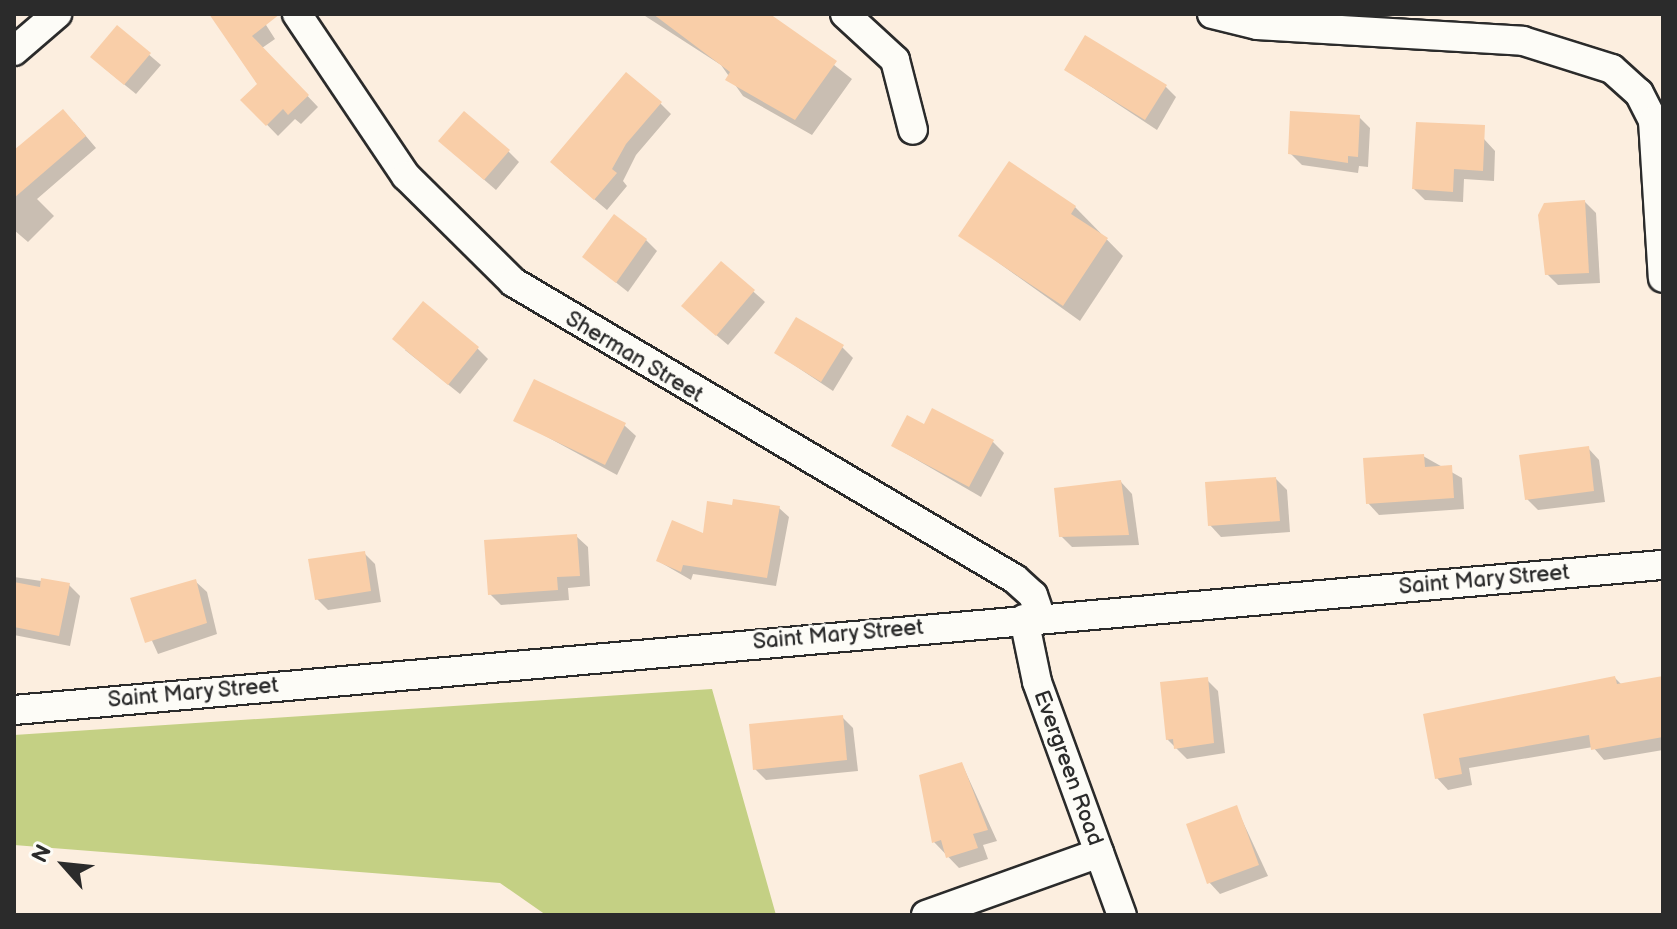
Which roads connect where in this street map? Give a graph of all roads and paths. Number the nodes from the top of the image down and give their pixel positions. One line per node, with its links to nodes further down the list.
1 (57, 14): 5 (street)
2 (297, 14): 9 (street, Sherman Street)
3 (845, 14): 6 (street)
4 (1212, 14): 7 (street)
5 (14, 51)
6 (913, 130)
7 (1663, 278)
8 (1663, 565): 9 (street, Saint Mary Street)
9 (1033, 618): 10 (street, Saint Mary Street); 11 (street, Evergreen Road)
10 (14, 710)
11 (1099, 853): 12 (street); 13 (street, Evergreen Road)
12 (926, 915)
13 (1122, 915)

